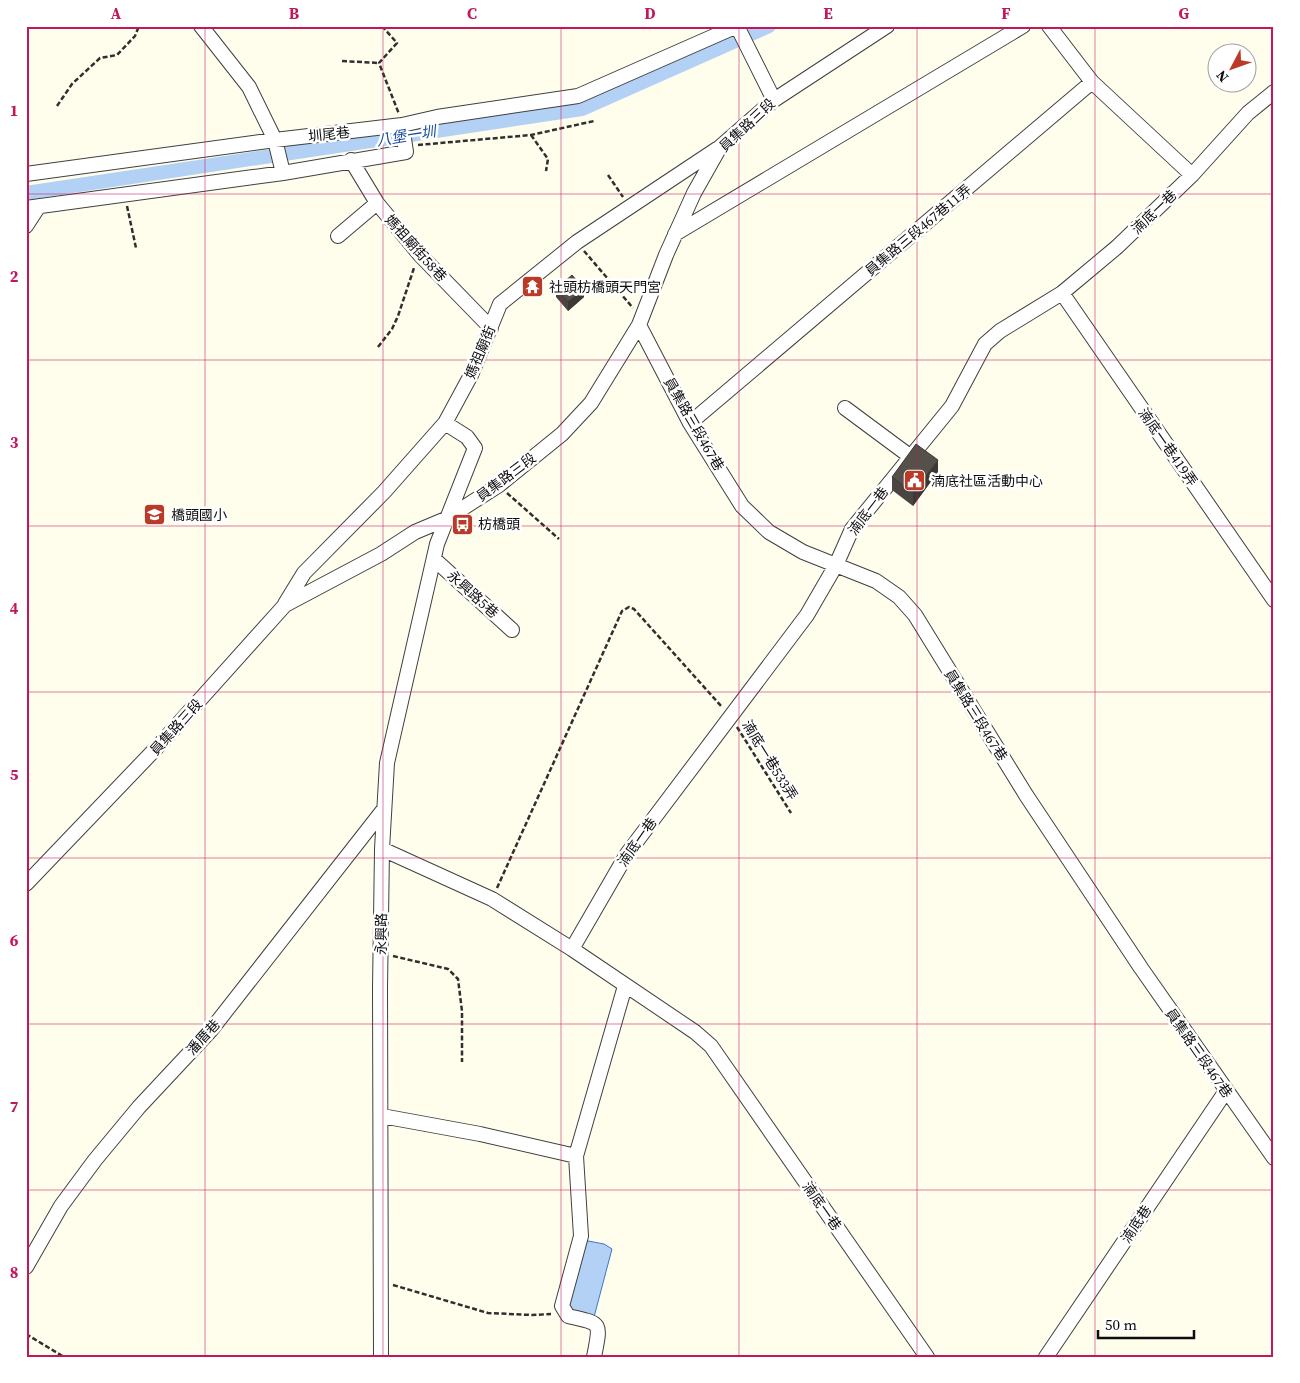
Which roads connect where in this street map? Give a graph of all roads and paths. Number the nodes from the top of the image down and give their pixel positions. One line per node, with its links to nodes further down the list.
1 (139, 26): 13 (path)
2 (202, 26): 17 (street)
3 (382, 26): 9 (path)
4 (737, 26): 12 (street); 15 (street, 圳尾巷)
5 (887, 26): 12 (street, 員集路三段)
6 (1023, 26): 31 (street)
7 (1049, 26): 10 (street)
8 (342, 61): 9 (path)
9 (379, 63): 15 (path)
10 (1092, 82): 25 (street); 42 (street, 員集路三段467巷11弄)
11 (1274, 92): 25 (street, 湳底一巷)
12 (774, 100): 18 (street, 員集路三段)
13 (57, 106)
14 (594, 121): 16 (path)
15 (402, 125): 17 (street, 圳尾巷); 19 (street)
16 (532, 135): 19 (path); 21 (path)
17 (275, 140): 22 (street, 圳尾巷); 23 (street)
18 (720, 147): 29 (street, 媽祖廟街); 31 (street, 員集路三段)
19 (406, 152): 20 (street, 圳尾巷)
20 (351, 160): 23 (street, 圳尾巷); 27 (street, 媽祖廟街58巷)
21 (546, 171)
22 (26, 174)
23 (283, 174): 26 (street, 圳尾巷)
24 (608, 175): 29 (path)
25 (1192, 175): 36 (street, 湳底一巷)
26 (124, 195): 28 (street, 圳尾巷); 34 (path)
27 (377, 203): 32 (street); 35 (street, 媽祖廟街58巷)
28 (33, 207): 30 (street)
29 (630, 207): 33 (street, 媽祖廟街)
30 (26, 226)
31 (675, 234): 37 (street, 員集路三段)
32 (338, 236)
33 (577, 242): 37 (path); 38 (street, 媽祖廟街)
34 (136, 248)
35 (420, 255): 38 (street, 媽祖廟街58巷); 39 (path)
36 (1062, 293): 43 (street, 湳底一巷); 49 (street, 湳底一巷419弄)
37 (638, 324): 42 (street, 員集路三段467巷); 44 (street, 員集路三段)
38 (491, 328): 41 (street, 媽祖廟街)
39 (378, 347)
40 (845, 408): 43 (street)
41 (445, 423): 45 (street, 永興路); 50 (street, 媽祖廟街)
42 (690, 423): 48 (street, 員集路三段467巷)
43 (911, 457): 48 (street, 湳底一巷)
44 (499, 486): 45 (street, 員集路三段); 46 (path)
45 (446, 520): 47 (street, 永興路); 50 (street, 員集路三段)
46 (559, 539)
47 (434, 559): 51 (street, 永興路5巷); 53 (street, 永興路)
48 (836, 564): 52 (street, 湳底一巷); 62 (street, 員集路三段467巷)
49 (1274, 600)
50 (285, 605): 56 (street, 員集路三段)
51 (512, 630)
52 (731, 718): 54 (path, 湳底一巷533弄); 57 (path, 湳底一巷533弄); 58 (street, 湳底一巷)
53 (384, 809): 55 (street, 永興路); 66 (street, 潘厝巷)
54 (791, 813)
55 (382, 849): 57 (street, 湳底一巷); 59 (street, 永興路)
56 (27, 881)
57 (492, 899): 58 (street, 湳底一巷)
58 (572, 949): 60 (street, 湳底一巷)
59 (381, 953): 61 (path); 63 (street, 永興路)
60 (625, 986): 64 (street); 73 (street, 湳底一巷)
61 (462, 1062)
62 (1226, 1091): 65 (street, 員集路三段467巷); 74 (street, 湳底巷)
63 (382, 1116): 64 (street); 67 (street, 永興路)
64 (576, 1156): 68 (street)
65 (1274, 1158)
66 (26, 1267)
67 (381, 1282): 68 (path); 71 (street, 永興路)
68 (565, 1313): 72 (street)
69 (26, 1334): 70 (path)
70 (64, 1357)
71 (381, 1357)
72 (594, 1357)
73 (927, 1357)
74 (1046, 1357)

